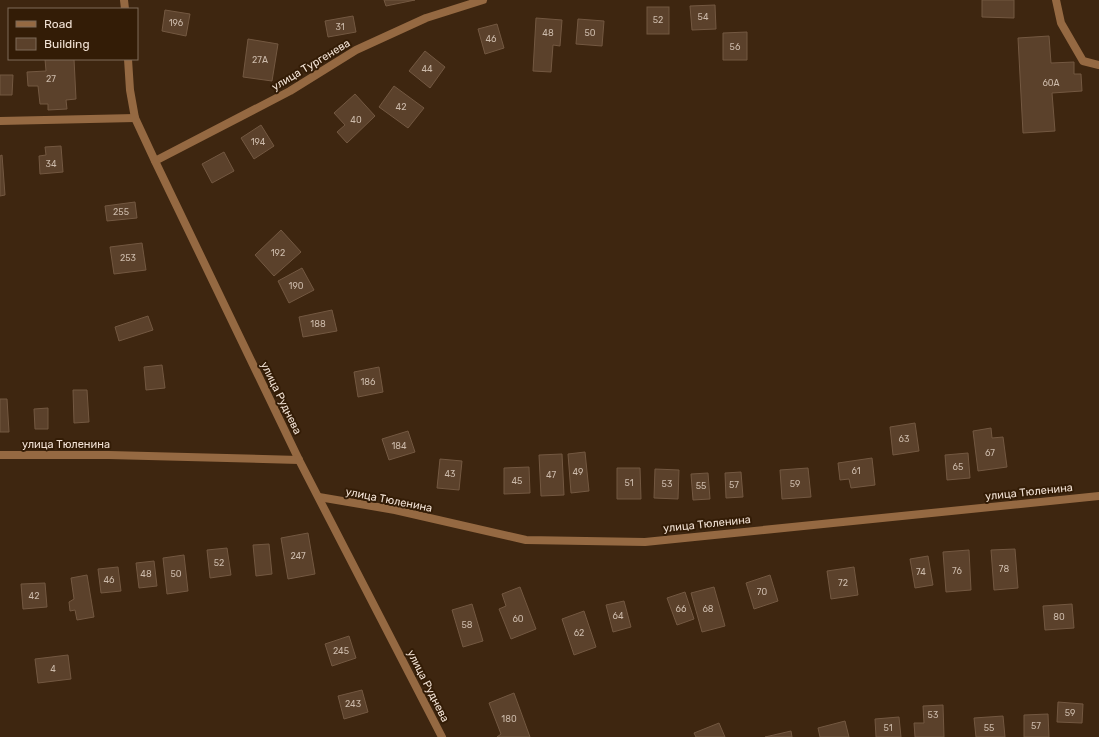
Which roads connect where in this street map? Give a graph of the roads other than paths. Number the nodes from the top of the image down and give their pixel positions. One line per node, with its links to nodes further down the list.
1 (483, 0): 7 (street, улица Тургенева)
2 (1056, 0): 4 (street)
3 (128, 60): 5 (street, улица Руднева)
4 (1099, 65)
5 (135, 118): 6 (street); 7 (street, улица Руднева)
6 (0, 121)
7 (155, 162): 9 (street, улица Руднева)
8 (0, 455): 9 (street, улица Тюленина)
9 (299, 460): 11 (street, улица Руднева)
10 (1099, 496): 11 (street, улица Тюленина)
11 (319, 498): 12 (street, улица Руднева)
12 (442, 737)

